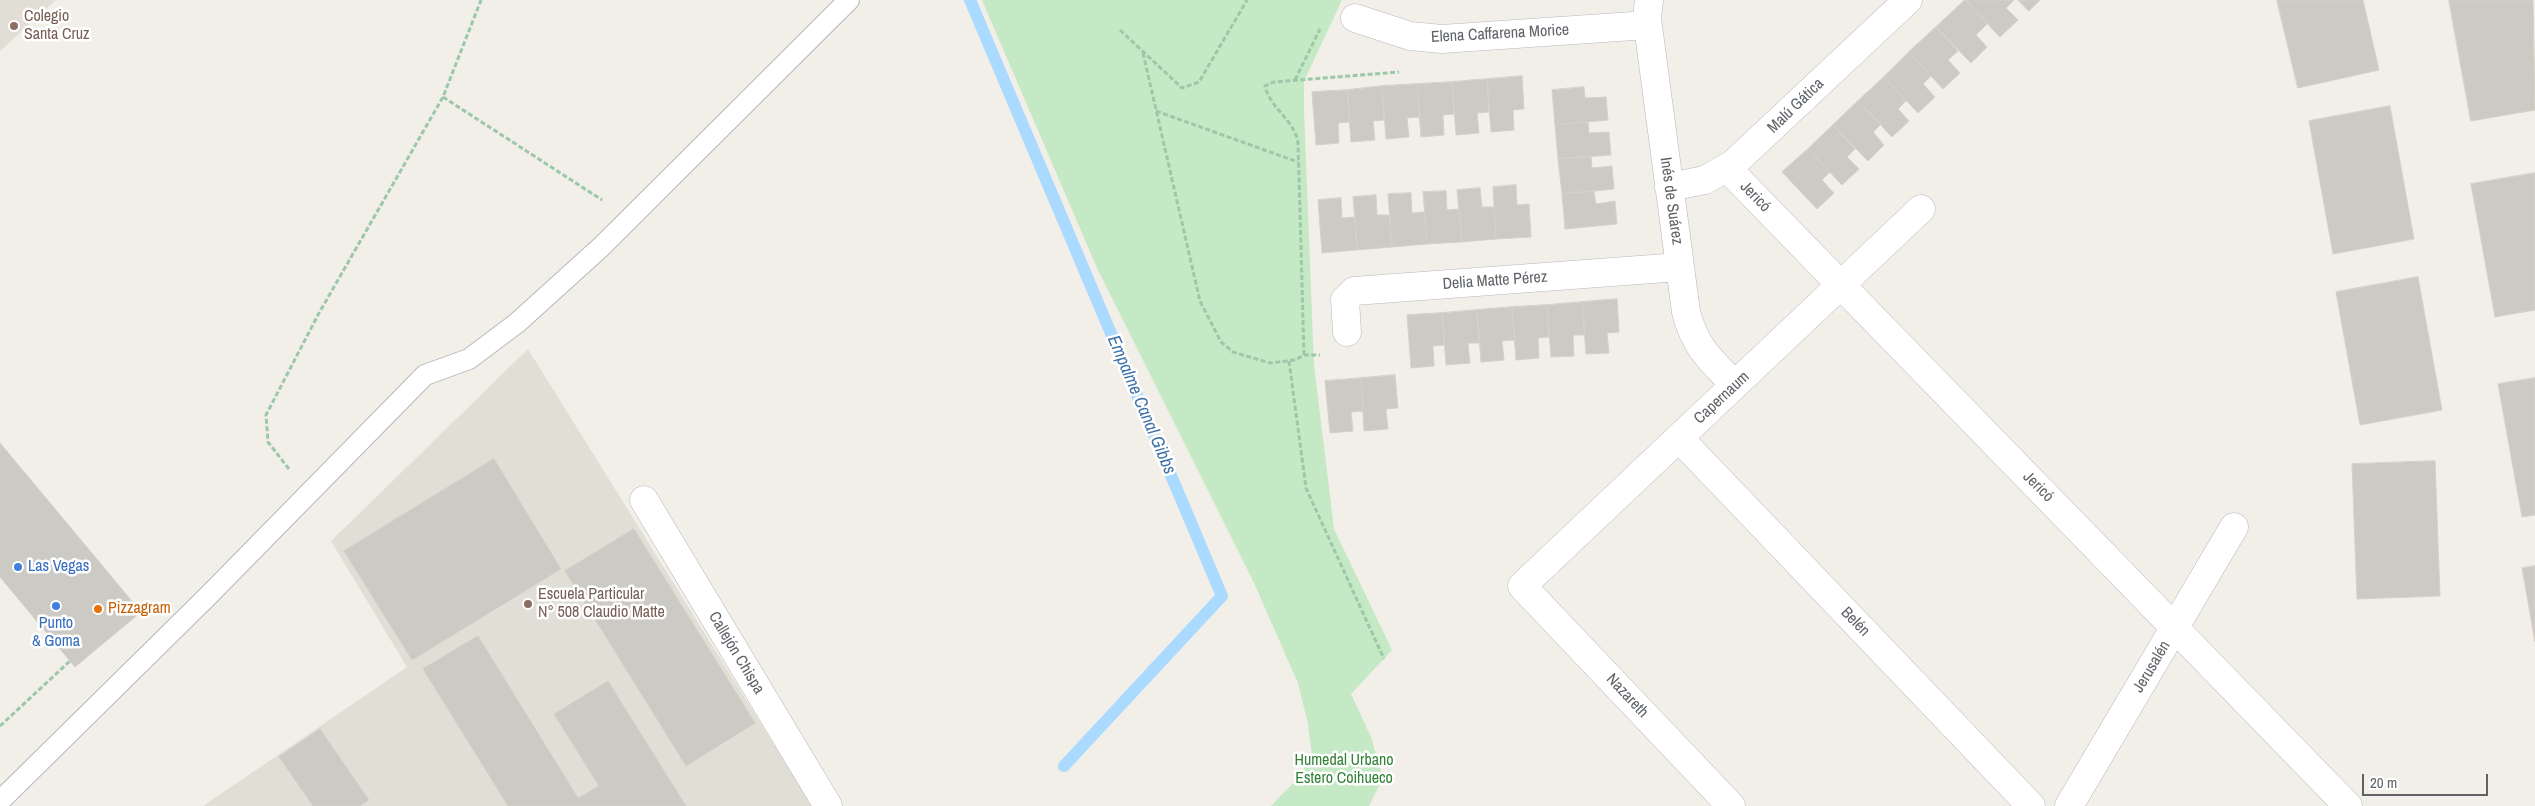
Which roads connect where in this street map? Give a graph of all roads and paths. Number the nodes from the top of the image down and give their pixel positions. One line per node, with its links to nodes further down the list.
1 (480, 0): 12 (path)
2 (1246, 0): 9 (path)
3 (1908, 0): 15 (street, Malú Gática)
4 (841, 3): 18 (lane)
5 (1648, 12): 6 (street, Elena Caffarena Morice); 16 (street, Inés de Suárez)
6 (1356, 18)
7 (1321, 27): 11 (path)
8 (1120, 30): 9 (path)
9 (1143, 53): 13 (path)
10 (1402, 72): 11 (path)
11 (1295, 80): 14 (path)
12 (443, 97): 18 (path); 26 (path)
13 (1156, 111): 14 (path); 23 (path)
14 (1298, 162): 22 (path)
15 (1727, 168): 16 (street, Malú Gática); 20 (street, Jericó)
16 (1670, 187): 19 (street, Inés de Suárez)
17 (1921, 209): 20 (street, Capernaum)
18 (630, 218): 26 (lane)
19 (1680, 267): 21 (street, Delia Matte Pérez); 24 (street, Inés de Suárez)
20 (1840, 286): 24 (street, Capernaum); 30 (street, Jericó)
21 (1347, 332): 22 (path)
22 (1304, 355): 23 (path)
23 (1289, 361): 31 (path)
24 (1735, 385): 25 (street, Capernaum)
25 (1679, 438): 29 (street, Capernaum); 37 (street, Belén)
26 (311, 490): 34 (lane)
27 (644, 500): 35 (street, Callejón Chispa)
28 (2234, 527): 30 (street, Jerusalén)
29 (1522, 586): 36 (street, Nazareth)
30 (2176, 627): 38 (street, Jerusalén); 39 (street, Jericó)
31 (1384, 659)
32 (70, 661): 33 (path)
33 (0, 726)
34 (0, 801)
35 (828, 806)
36 (1731, 806)
37 (2031, 806)
38 (2068, 806)
39 (2348, 806)

